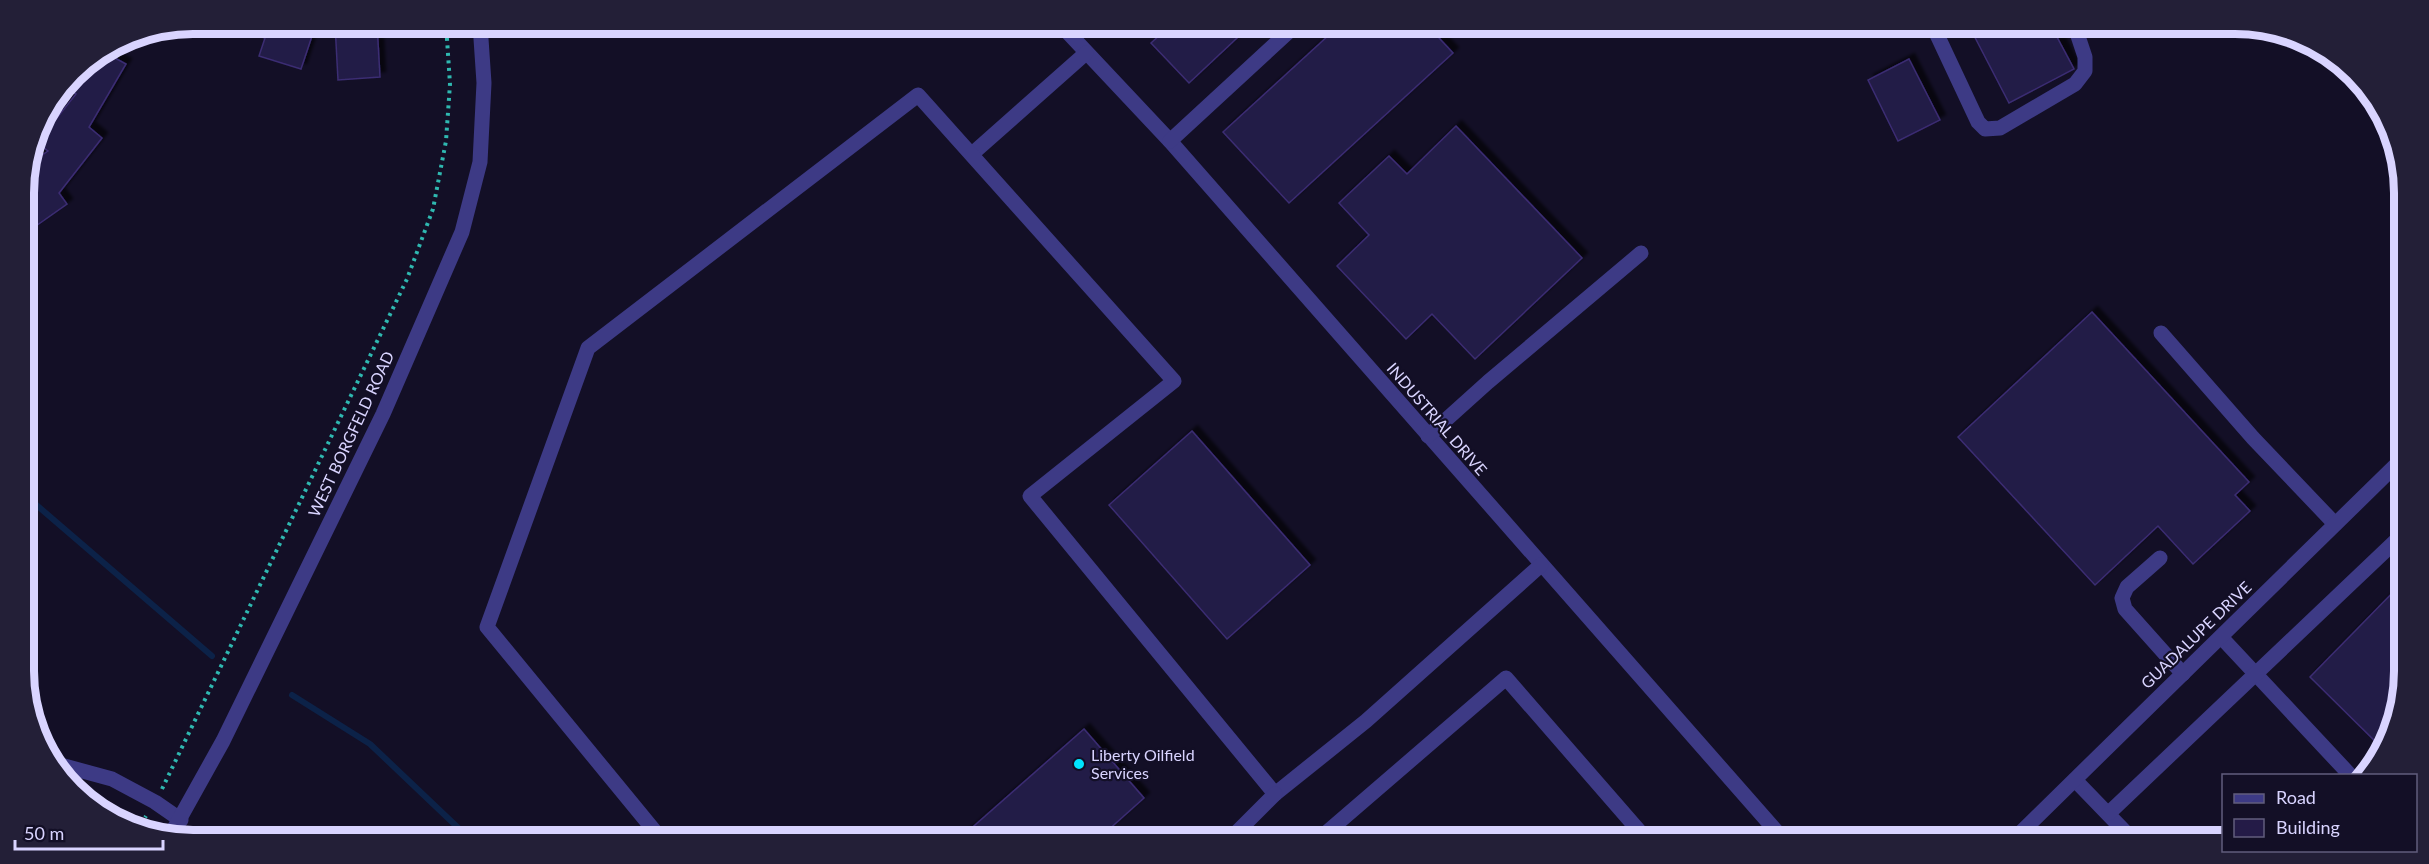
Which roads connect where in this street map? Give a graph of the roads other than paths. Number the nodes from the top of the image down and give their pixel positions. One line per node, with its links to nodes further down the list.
1 (481, 35): 25 (street, WEST BORGFELD ROAD)
2 (1070, 35): 6 (street, INDUSTRIAL DRIVE)
3 (1285, 35): 7 (street)
4 (1937, 35): 5 (street)
5 (2078, 35)
6 (1086, 53): 7 (street, INDUSTRIAL DRIVE); 8 (street)
7 (1170, 141): 11 (street, INDUSTRIAL DRIVE)
8 (972, 154): 23 (street); 33 (street)
9 (1641, 253): 11 (street)
10 (2161, 333): 13 (street)
11 (1428, 436): 16 (street, INDUSTRIAL DRIVE)
12 (2394, 473): 13 (street, GUADALUPE DRIVE)
13 (2335, 524): 17 (street, GUADALUPE DRIVE)
14 (2394, 542): 19 (street)
15 (2160, 558): 18 (street)
16 (1541, 565): 23 (street); 30 (street, INDUSTRIAL DRIVE)
17 (2221, 637): 18 (street, GUADALUPE DRIVE); 19 (street)
18 (2183, 674): 22 (street, GUADALUPE DRIVE)
19 (2254, 675): 21 (street); 24 (street)
20 (67, 767): 25 (street)
21 (2348, 774)
22 (2074, 780): 24 (street); 31 (street, GUADALUPE DRIVE)
23 (1275, 794): 27 (street)
24 (2109, 813): 32 (street)
25 (180, 820): 26 (street, WEST BORGFELD ROAD)
26 (175, 828)
27 (1240, 829)
28 (1330, 829): 29 (street)
29 (1638, 829)
30 (1774, 829)
31 (2024, 829)
32 (2123, 829)
33 (654, 830)

